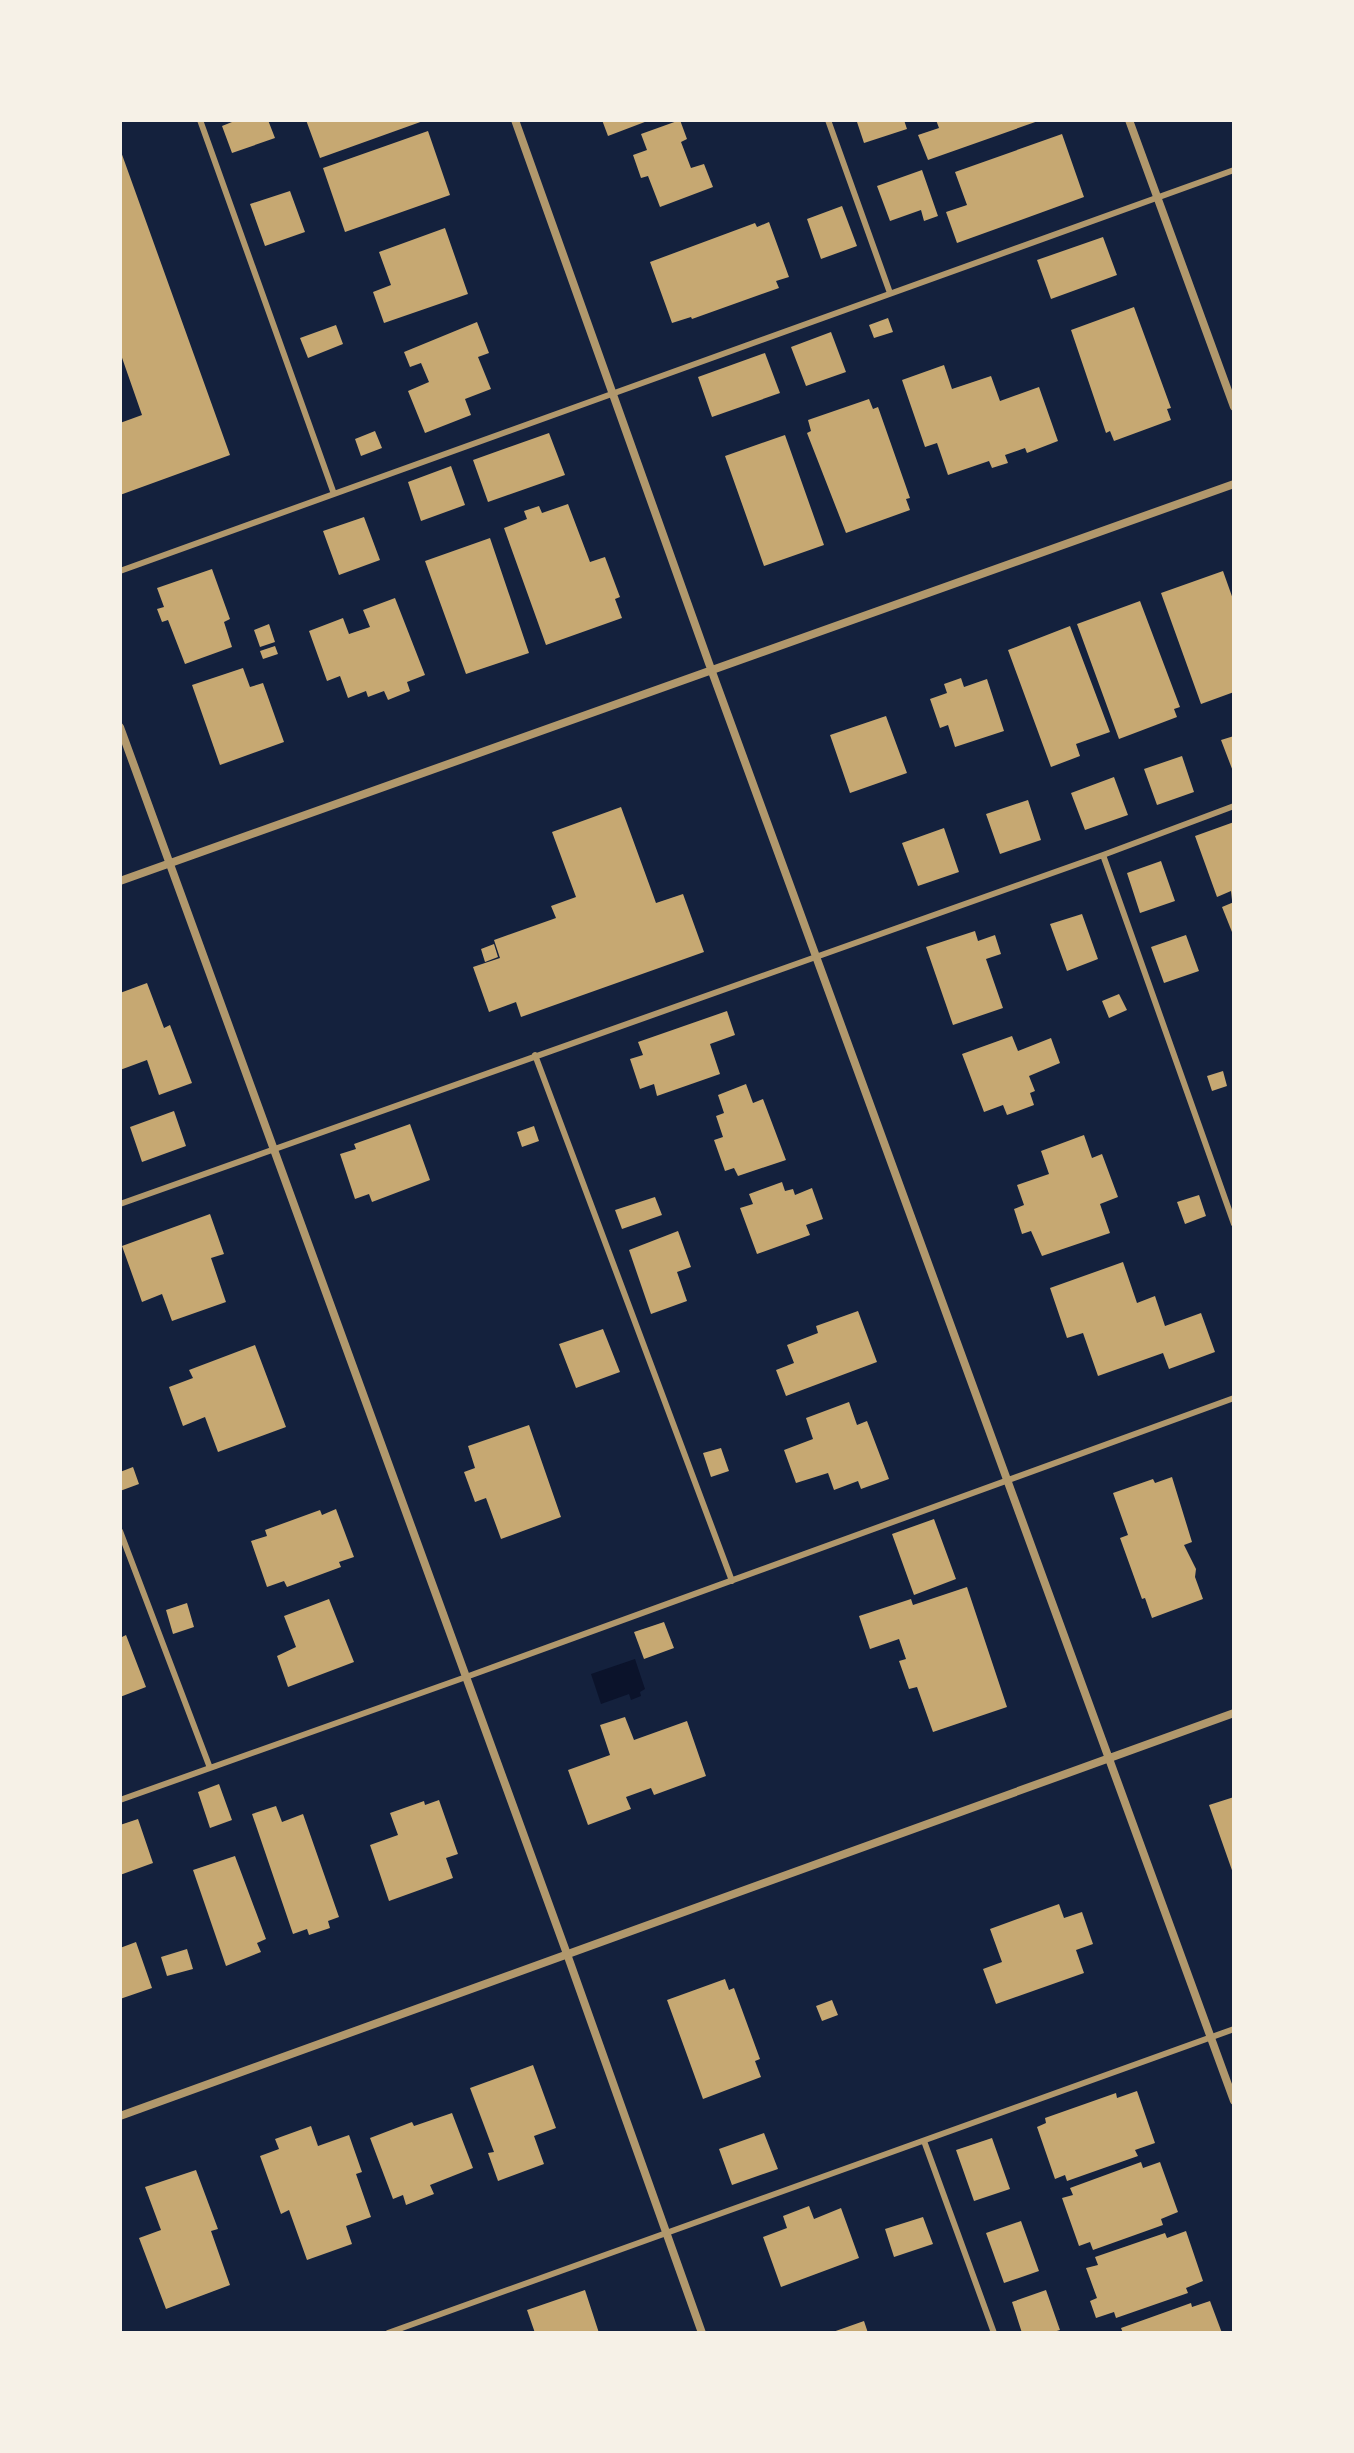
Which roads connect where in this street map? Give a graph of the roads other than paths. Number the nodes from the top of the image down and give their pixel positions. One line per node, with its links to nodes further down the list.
1 (200, 120): 11 (lane)
2 (515, 120): 8 (street)
3 (828, 120): 7 (lane)
4 (1129, 120): 6 (street)
5 (1234, 170): 6 (lane)
6 (1157, 197): 7 (lane); 9 (street)
7 (890, 293): 8 (lane)
8 (612, 393): 11 (lane); 13 (street)
9 (1234, 407)
10 (1234, 484): 13 (street)
11 (334, 494): 12 (lane)
12 (120, 571)
13 (711, 669): 17 (street); 19 (street)
14 (120, 727): 17 (street)
15 (1234, 806): 16 (lane)
16 (1103, 855): 19 (lane); 23 (lane)
17 (170, 863): 18 (street); 21 (street)
18 (120, 881)
19 (816, 958): 20 (lane); 25 (street)
20 (535, 1055): 21 (lane); 27 (lane)
21 (274, 1149): 22 (lane); 28 (street)
22 (120, 1204)
23 (1234, 1224)
24 (1234, 1398): 25 (lane)
25 (1008, 1481): 27 (lane); 30 (street)
26 (120, 1531): 31 (lane)
27 (732, 1581): 28 (lane)
28 (466, 1677): 31 (lane); 33 (street)
29 (1234, 1713): 30 (street)
30 (1110, 1759): 33 (street); 35 (street)
31 (210, 1768): 32 (lane)
32 (120, 1800)
33 (567, 1954): 37 (street); 39 (street)
34 (1234, 2029): 35 (lane)
35 (1211, 2037): 36 (street); 38 (lane)
36 (1234, 2101)
37 (120, 2116)
38 (924, 2141): 39 (lane); 43 (lane)
39 (666, 2233): 40 (lane); 42 (street)
40 (410, 2329): 41 (lane)
41 (388, 2333)
42 (702, 2333)
43 (994, 2333)

